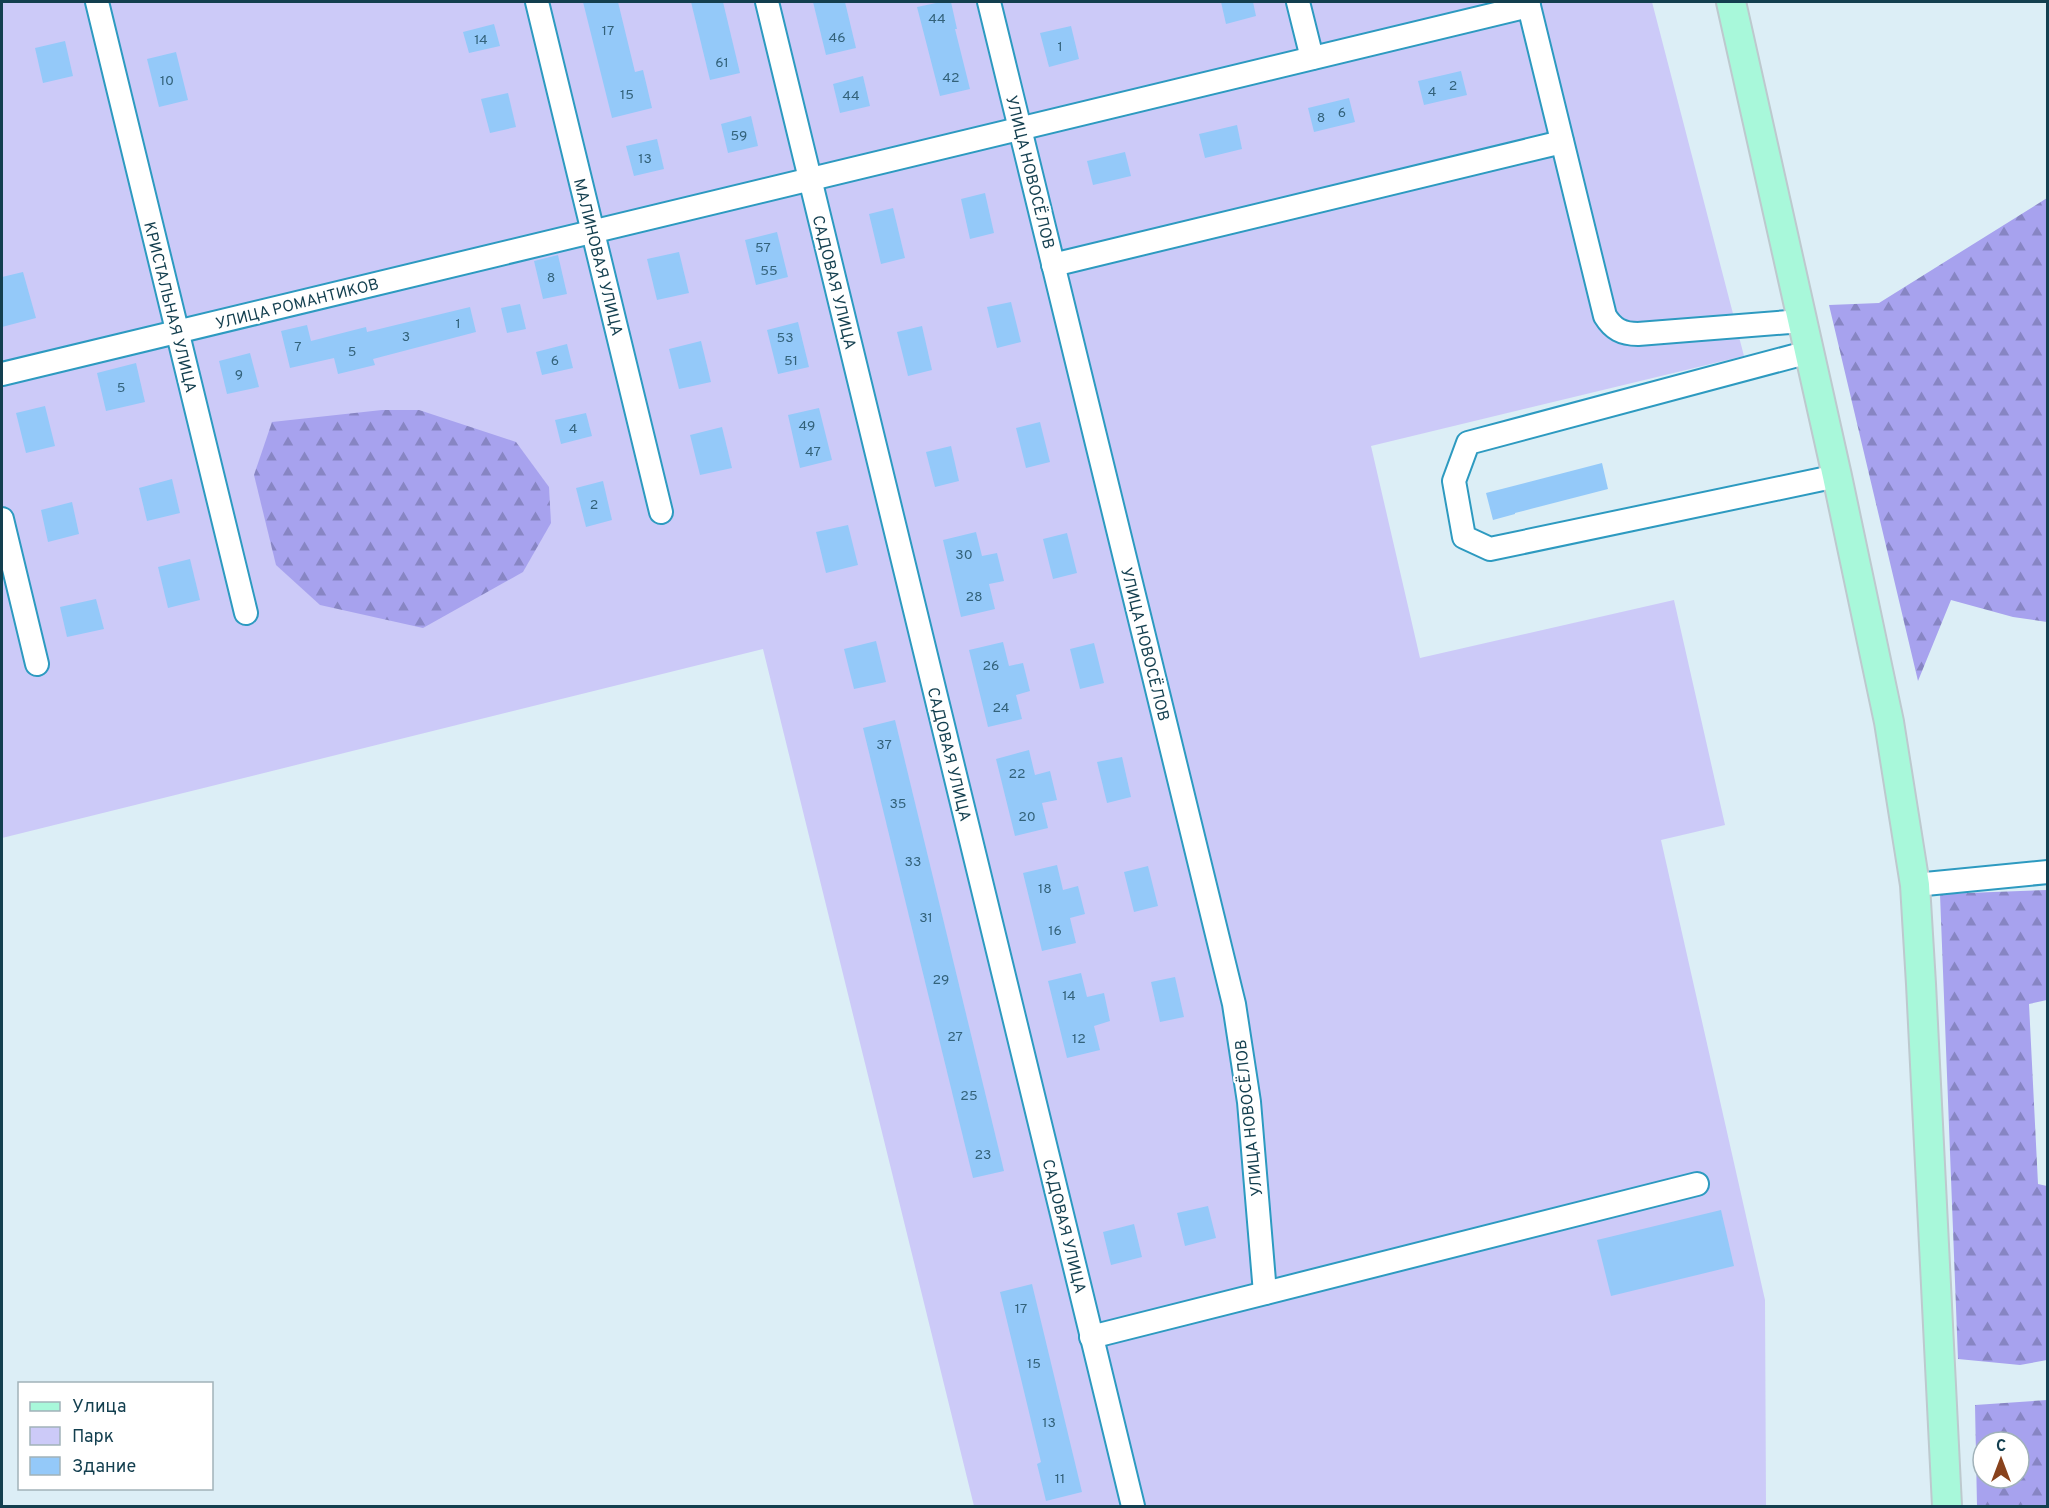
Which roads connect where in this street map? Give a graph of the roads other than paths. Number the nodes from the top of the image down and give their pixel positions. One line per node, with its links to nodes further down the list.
1 (97, 2): 15 (street, КРИСТАЛЬНАЯ УЛИЦА)
2 (537, 2): 12 (street, МАЛИНОВАЯ УЛИЦА)
3 (767, 2): 11 (street, САДОВАЯ УЛИЦА)
4 (989, 2): 9 (street, УЛИЦА НОВОСЁЛОВ)
5 (1298, 2): 8 (street)
6 (1731, 2): 14 (main road)
7 (1528, 4): 8 (street, УЛИЦА РОМАНТИКОВ); 10 (street)
8 (1312, 58): 9 (street, УЛИЦА РОМАНТИКОВ)
9 (1020, 129): 11 (street, УЛИЦА РОМАНТИКОВ); 13 (street, УЛИЦА НОВОСЁЛОВ)
10 (1562, 142): 13 (street); 14 (street)
11 (811, 179): 12 (street, УЛИЦА РОМАНТИКОВ); 27 (street, САДОВАЯ УЛИЦА)
12 (593, 231): 15 (street, УЛИЦА РОМАНТИКОВ); 19 (street, МАЛИНОВАЯ УЛИЦА)
13 (1053, 265): 26 (street, УЛИЦА НОВОСЁЛОВ)
14 (1802, 321): 16 (main road)
15 (177, 332): 17 (street, УЛИЦА РОМАНТИКОВ); 21 (street, КРИСТАЛЬНАЯ УЛИЦА)
16 (1809, 352): 18 (main road); 18 (street)
17 (2, 374)
18 (1837, 476): 24 (main road)
19 (661, 512)
20 (2, 519): 22 (street)
21 (246, 613)
22 (37, 664)
23 (2048, 872): 24 (street)
24 (1914, 885): 29 (main road)
25 (1697, 1184): 26 (street)
26 (1265, 1293): 27 (street)
27 (1091, 1337): 28 (street, САДОВАЯ УЛИЦА)
28 (1133, 1506)
29 (1947, 1506)

